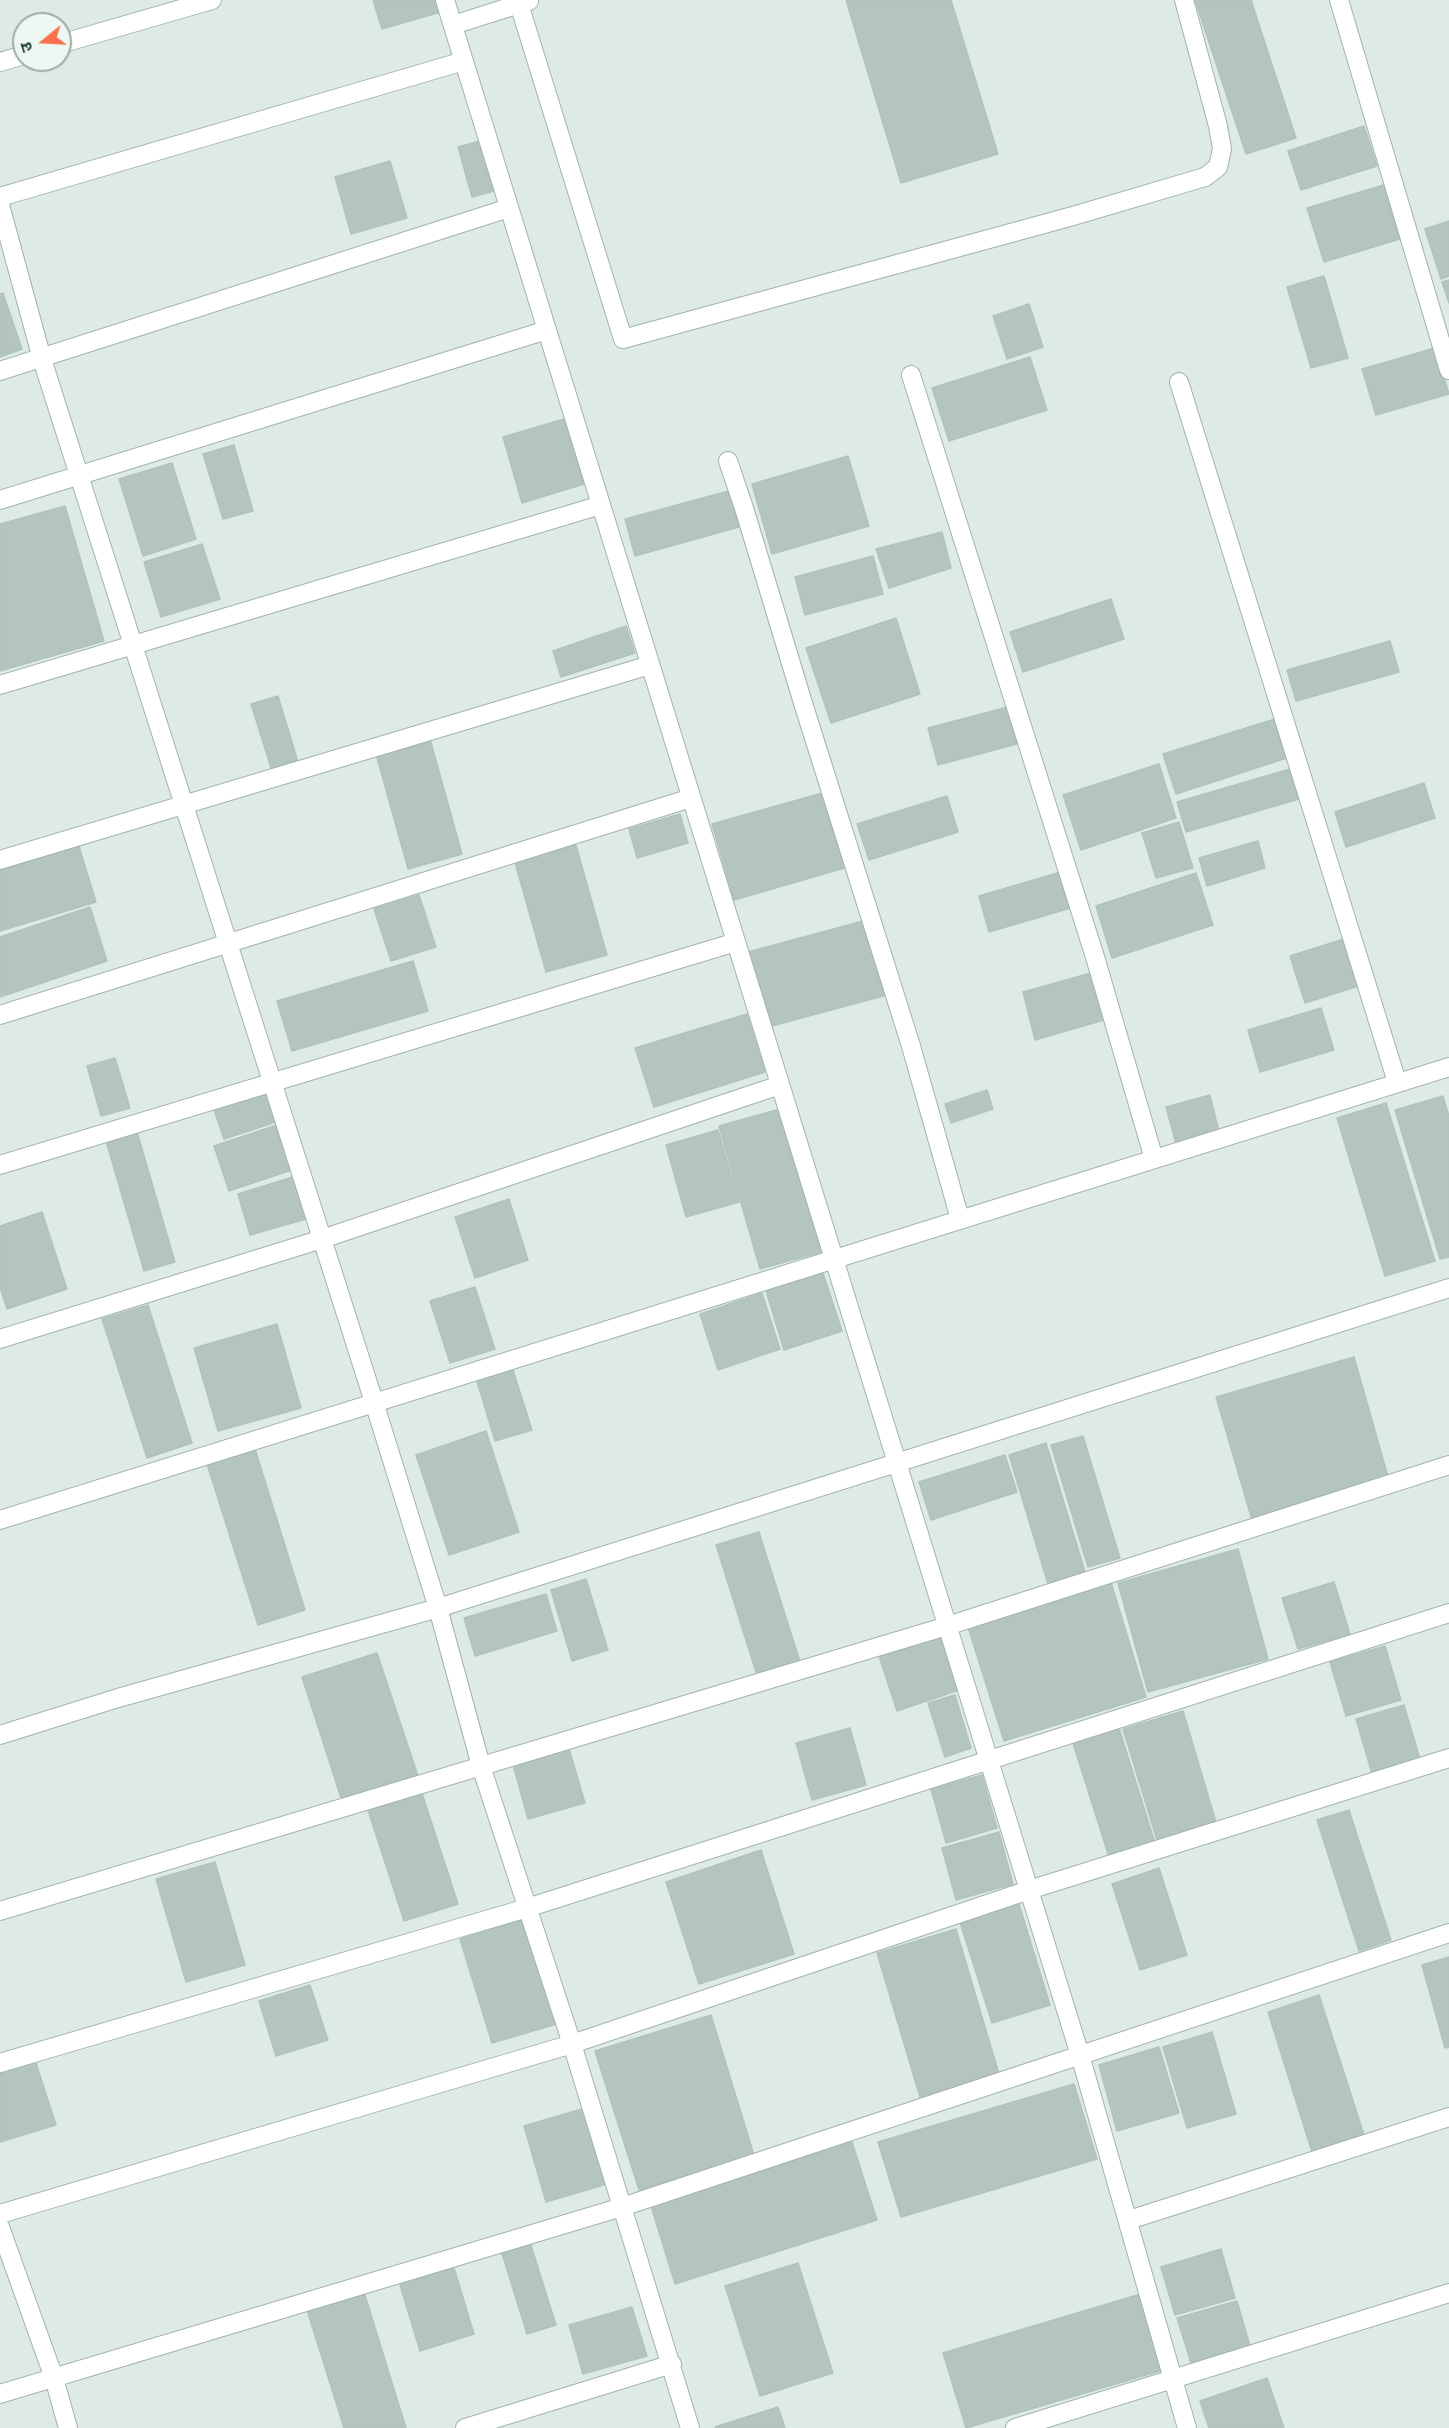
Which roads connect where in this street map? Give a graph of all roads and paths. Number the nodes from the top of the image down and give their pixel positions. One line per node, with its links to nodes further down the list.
1 (212, 0): 7 (street)
2 (445, 0): 6 (street)
3 (1184, 0): 5 (street)
4 (1339, 0): 14 (street)
5 (525, 2): 6 (street)
6 (453, 25): 8 (street)
7 (72, 41)
8 (464, 61): 9 (street); 11 (street)
9 (0, 197)
10 (0, 205): 13 (street)
11 (509, 208): 12 (street); 13 (street)
12 (547, 330): 19 (street); 21 (street)
13 (42, 359): 15 (street); 19 (street)
14 (1449, 370)
15 (0, 371)
16 (911, 375): 35 (street)
17 (1179, 382): 32 (street)
18 (728, 461): 37 (street)
19 (79, 475): 20 (street); 22 (street)
20 (0, 500)
21 (601, 505): 22 (street); 23 (street)
22 (133, 645): 24 (street); 26 (street)
23 (650, 665): 25 (street); 26 (street)
24 (0, 685)
25 (691, 798): 28 (street); 29 (street)
26 (185, 806): 27 (street); 29 (street)
27 (0, 860)
28 (736, 942): 33 (street); 34 (street)
29 (228, 943): 30 (street); 33 (street)
30 (0, 1015)
31 (1449, 1067): 32 (street)
32 (1398, 1082): 35 (street)
33 (273, 1083): 36 (street); 38 (street)
34 (780, 1085): 38 (street); 39 (street)
35 (1154, 1159): 37 (street)
36 (0, 1165)
37 (960, 1219): 39 (street)
38 (322, 1239): 41 (street); 42 (street)
39 (833, 1259): 42 (street); 43 (street)
40 (1449, 1288): 43 (street)
41 (0, 1339)
42 (374, 1402): 45 (street); 46 (street)
43 (897, 1464): 46 (street); 48 (street)
44 (1449, 1465): 48 (street)
45 (0, 1520)
46 (438, 1608): 49 (street); 52 (street)
47 (1449, 1613): 51 (street)
48 (947, 1626): 51 (street); 52 (street)
49 (0, 1735)
50 (1449, 1758): 53 (street)
51 (989, 1762): 53 (street); 54 (street)
52 (481, 1766): 54 (street); 55 (street)
53 (1029, 1890): 57 (street); 58 (street)
54 (527, 1908): 57 (street); 59 (street)
55 (0, 1911)
56 (1449, 1933): 58 (street)
57 (572, 2044): 61 (street); 62 (street)
58 (1080, 2055): 61 (street); 63 (street)
59 (0, 2063)
60 (1449, 2117): 63 (street)
61 (622, 2207): 66 (street); 67 (street)
62 (0, 2214)
63 (1129, 2220): 68 (street)
64 (0, 2227): 67 (street)
65 (1449, 2293): 68 (street)
66 (672, 2364): 71 (street); 72 (street)
67 (54, 2378): 69 (street); 70 (street)
68 (1173, 2380): 73 (street); 74 (street)
69 (0, 2394)
70 (68, 2428)
71 (465, 2428)
72 (690, 2428)
73 (1015, 2428)
74 (1187, 2428)

